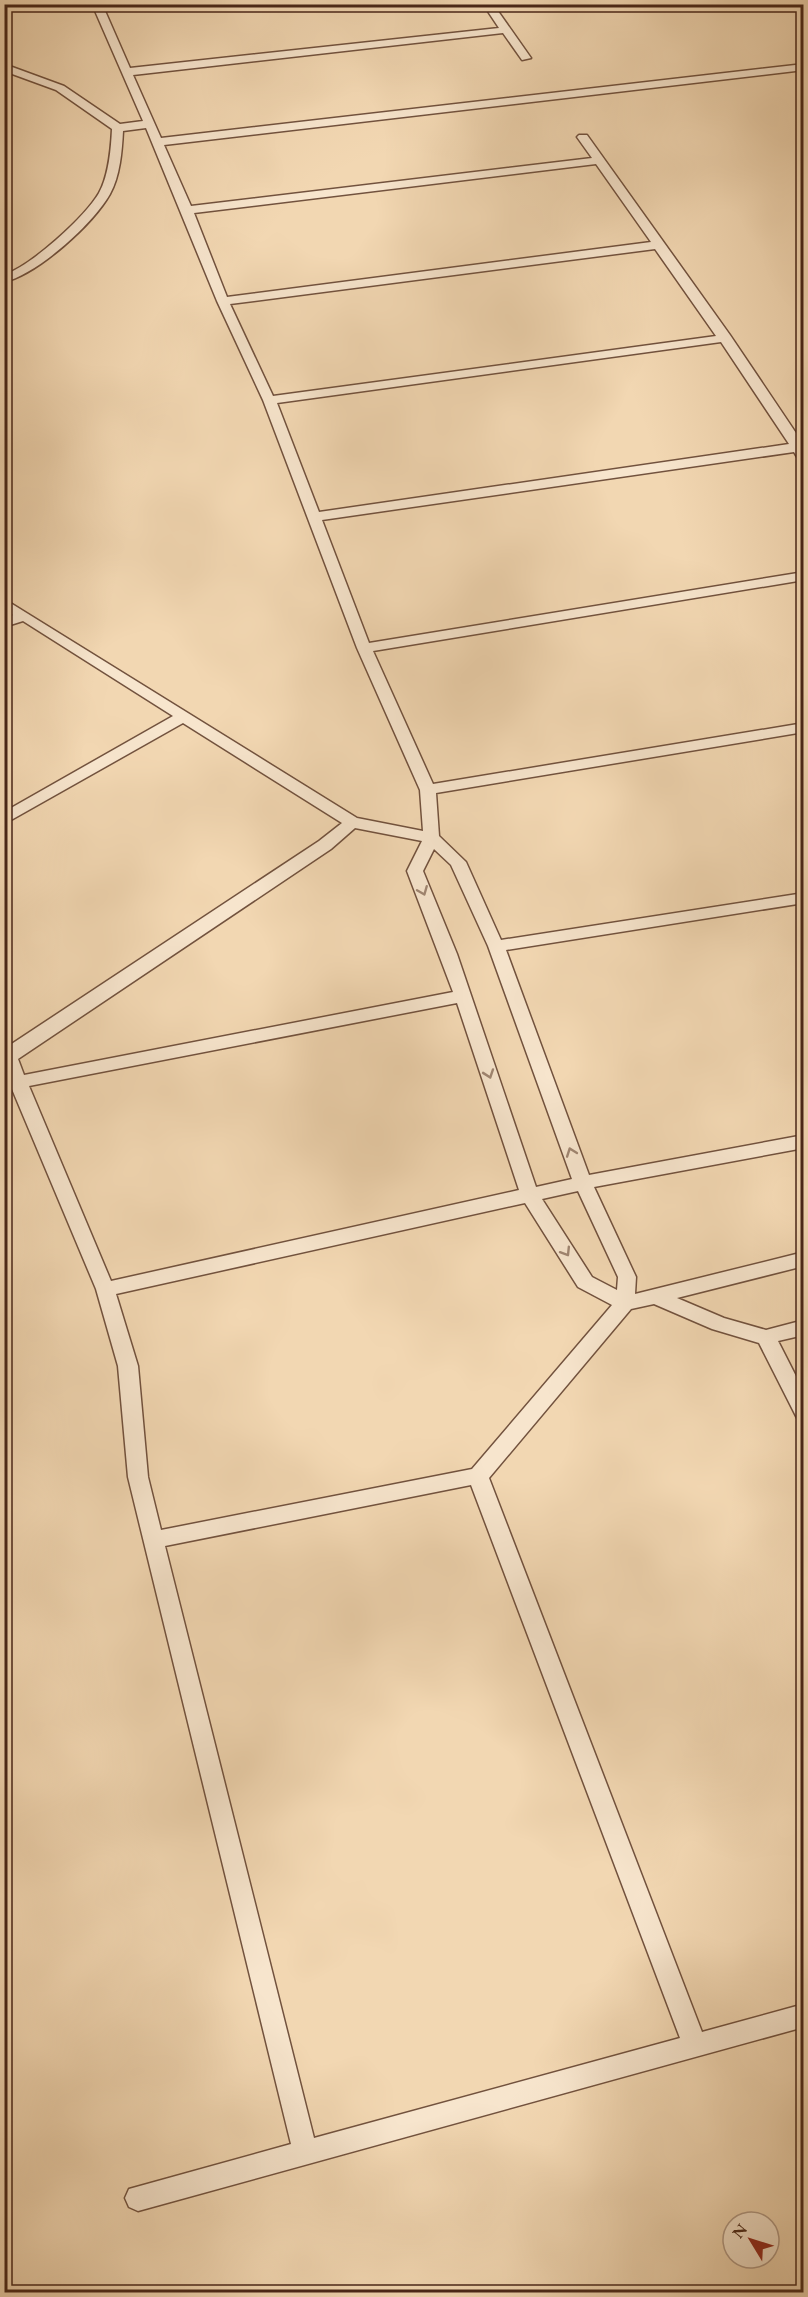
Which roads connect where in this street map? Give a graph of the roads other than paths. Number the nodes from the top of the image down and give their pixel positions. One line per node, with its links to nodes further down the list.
1 (31, 4): 4 (lane)
2 (97, 4): 9 (lane)
3 (489, 4): 5 (lane)
4 (4, 7)
5 (506, 30): 6 (lane); 9 (lane)
6 (526, 58)
7 (4, 67): 11 (lane)
8 (804, 67): 13 (lane)
9 (127, 72): 10 (lane)
10 (149, 124): 11 (lane); 13 (lane)
11 (118, 128): 17 (lane)
12 (583, 137): 14 (lane)
13 (158, 142): 15 (lane)
14 (599, 160): 15 (lane); 16 (lane)
15 (187, 210): 18 (lane)
16 (657, 245): 18 (lane); 19 (lane)
17 (4, 279)
18 (223, 301): 20 (lane)
19 (726, 338): 20 (lane); 21 (lane)
20 (270, 400): 22 (lane)
21 (801, 451): 22 (lane)
22 (316, 517): 27 (lane)
23 (804, 576): 27 (lane)
24 (4, 603): 25 (lane)
25 (25, 616): 26 (lane); 28 (lane)
26 (4, 623)
27 (364, 648): 30 (lane)
28 (184, 716): 31 (lane); 32 (lane)
29 (804, 727): 30 (lane)
30 (428, 790): 33 (lane)
31 (4, 819)
32 (352, 822): 33 (lane); 37 (lane)
33 (431, 837): 35 (lane); 36 (lane, one-way to 36)
34 (804, 898): 35 (lane)
35 (496, 946): 40 (lane, one-way to 35)
36 (463, 996): 38 (lane); 41 (lane, one-way to 41)
37 (6, 1056): 38 (lane)
38 (18, 1082): 43 (lane)
39 (804, 1140): 40 (lane)
40 (583, 1184): 41 (lane); 45 (lane)
41 (530, 1195): 43 (lane); 45 (lane, one-way to 45)
42 (804, 1259): 44 (lane)
43 (105, 1288): 50 (lane)
44 (655, 1298): 45 (lane); 47 (lane)
45 (625, 1303): 49 (lane)
46 (804, 1327): 47 (lane)
47 (766, 1337): 48 (lane)
48 (804, 1412)
49 (478, 1476): 50 (lane); 52 (lane)
50 (154, 1540): 53 (lane)
51 (804, 2015): 52 (lane)
52 (695, 2046): 53 (lane)
53 (305, 2152): 54 (lane)
54 (138, 2198)

